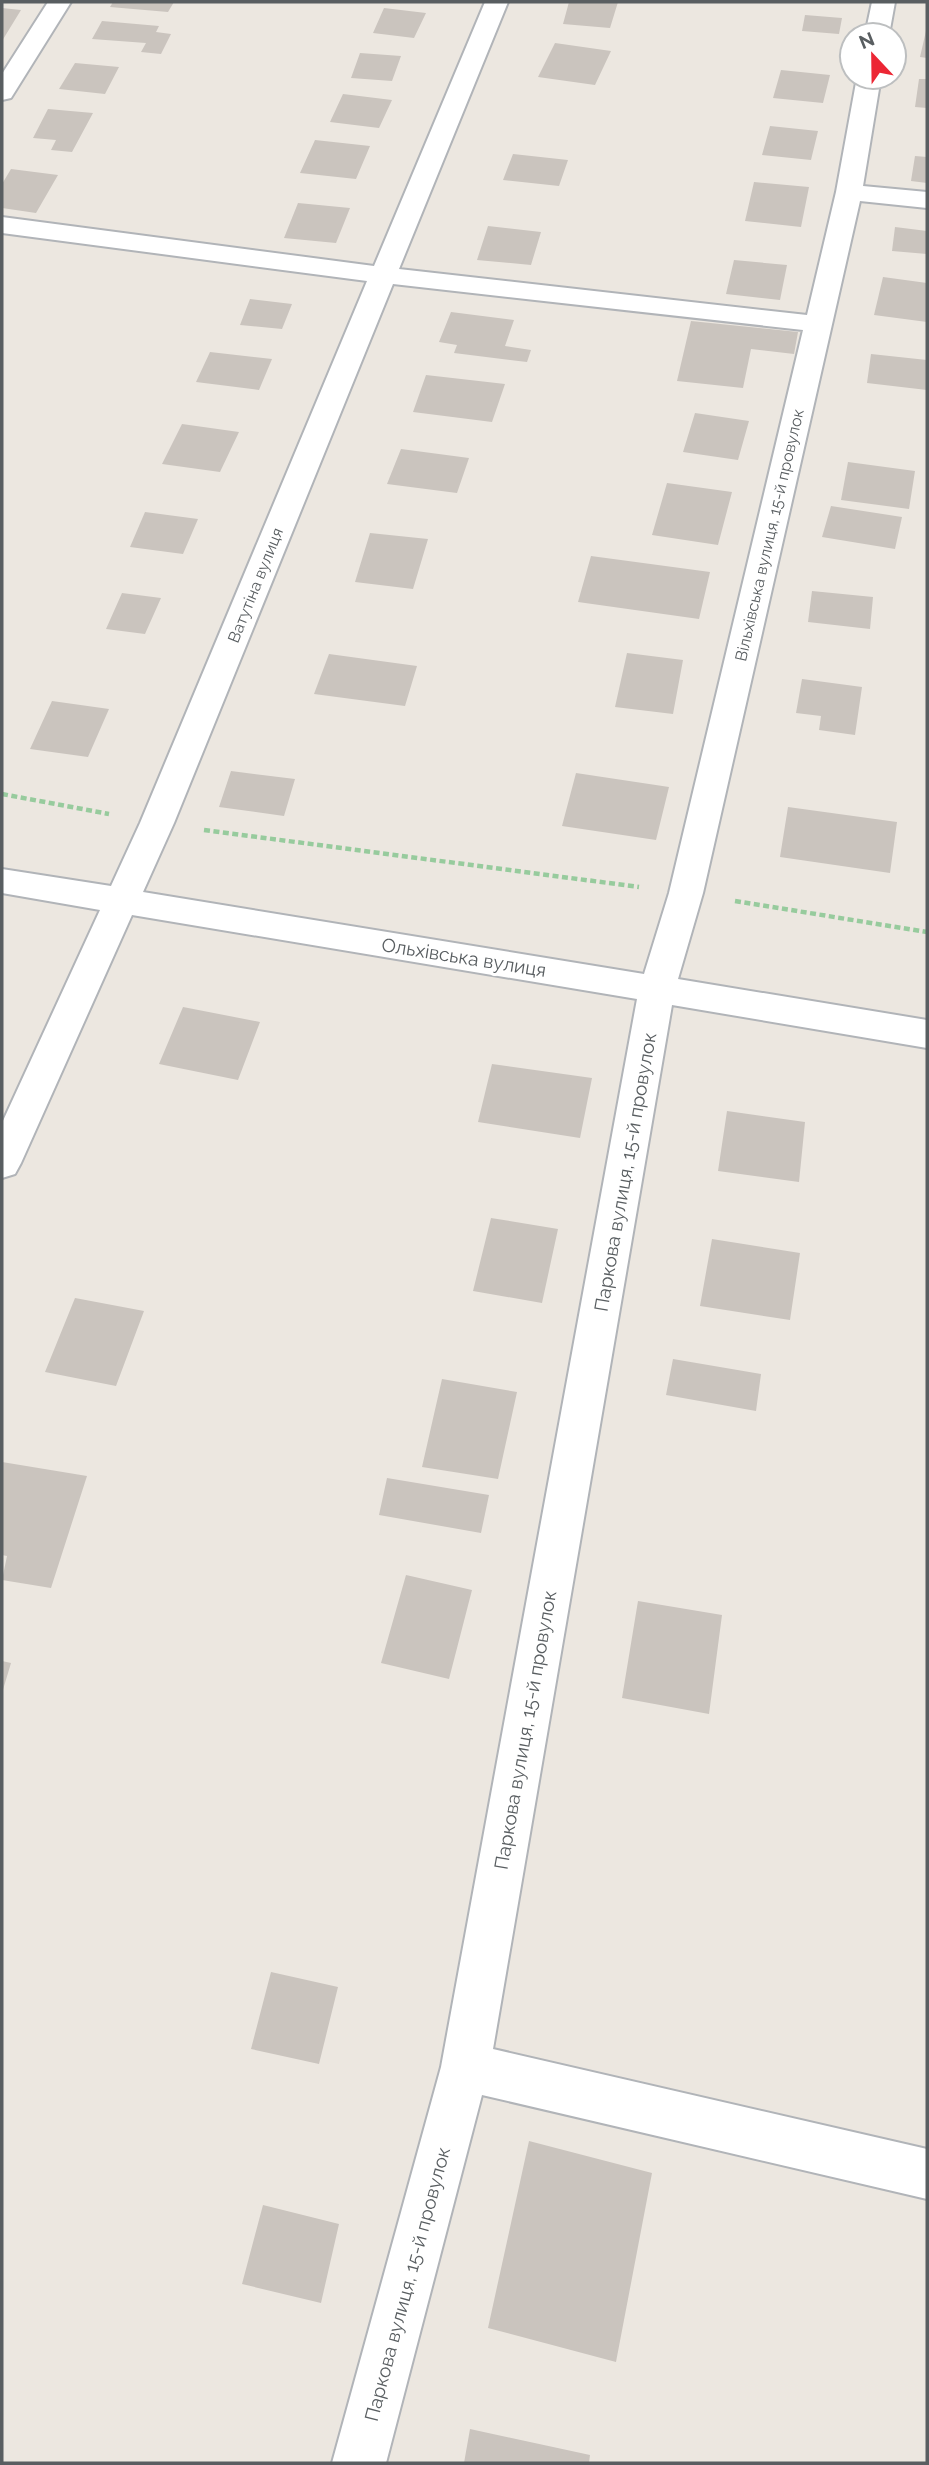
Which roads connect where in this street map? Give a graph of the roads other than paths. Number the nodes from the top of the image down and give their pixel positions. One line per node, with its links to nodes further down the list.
1 (59, 2): 6 (street)
2 (496, 2): 10 (street, Ватутіна вулиця)
3 (883, 2): 4 (street)
4 (880, 21)
5 (867, 91): 7 (street, Вільхівська вулиця, 15-й провулок)
6 (2, 93)
7 (849, 192): 8 (street); 11 (street, Вільхівська вулиця, 15-й провулок)
8 (927, 200)
9 (2, 225): 10 (street)
10 (383, 275): 11 (street); 13 (street, Ватутіна вулиця)
11 (818, 324): 14 (street, Вільхівська вулиця, 15-й провулок)
12 (2, 881): 13 (street, Ольхівська вулиця)
13 (122, 901): 14 (street, Ольхівська вулиця); 16 (street, Ватутіна вулиця)
14 (657, 989): 15 (street, Ольхівська вулиця); 17 (street, Паркова вулиця, 15-й провулок)
15 (927, 1034)
16 (2, 1163)
17 (465, 2067): 18 (street); 19 (street, Паркова вулиця, 15-й провулок)
18 (927, 2174)
19 (359, 2463)

